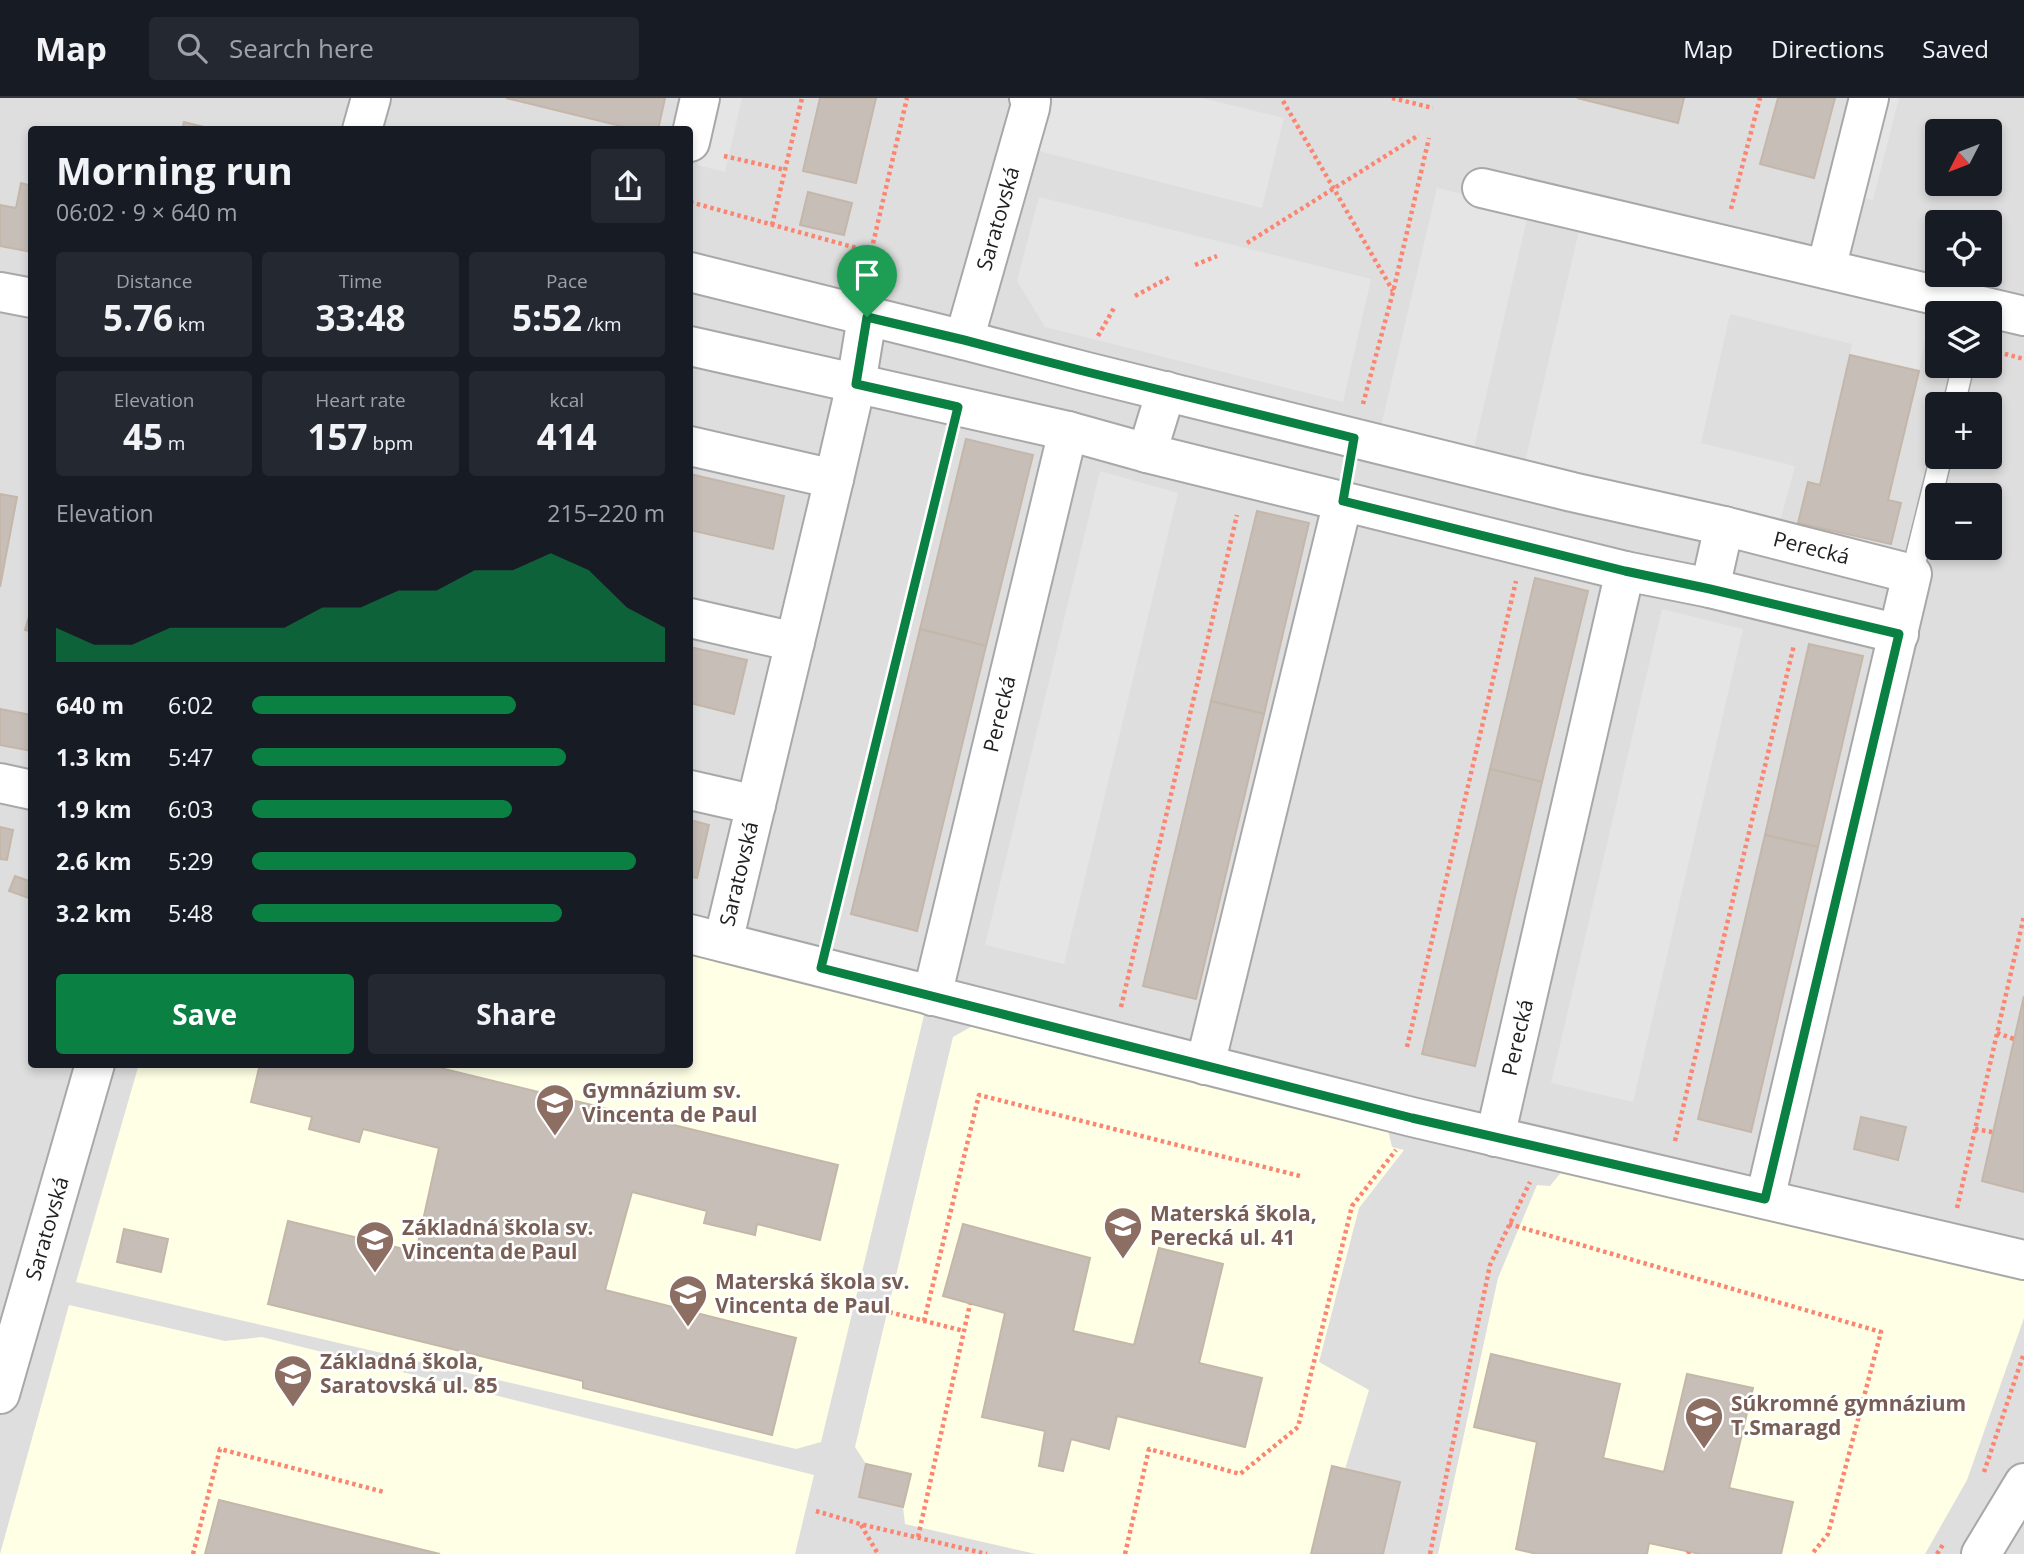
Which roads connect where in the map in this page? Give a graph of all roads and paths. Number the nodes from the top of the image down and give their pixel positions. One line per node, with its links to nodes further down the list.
1 (371, 98): 11 (street)
2 (700, 98): 14 (street)
3 (802, 98): 15 (path)
4 (907, 98): 22 (path)
5 (1029, 98): 37 (street, Saratovská)
6 (1392, 98): 10 (path)
7 (1760, 98): 19 (path)
8 (1869, 98): 25 (street)
9 (1283, 101): 17 (path)
10 (1433, 108)
11 (363, 126)
12 (1419, 135): 17 (path)
13 (1429, 138): 29 (path)
14 (701, 147): 15 (path)
15 (785, 170): 20 (path)
16 (1482, 188): 25 (street)
17 (1333, 190): 21 (path); 29 (path)
18 (693, 203): 20 (path)
19 (1731, 210)
20 (772, 225): 22 (path)
21 (1247, 243)
22 (871, 252): 36 (path)
23 (1217, 256): 24 (path)
24 (1195, 265)
25 (1826, 270): 32 (street)
26 (693, 273): 36 (street)
27 (1172, 276): 30 (path)
28 (0, 292): 31 (street)
29 (1393, 292): 46 (path)
30 (1135, 296)
31 (28, 297)
32 (1946, 301)
33 (1114, 308): 40 (path)
34 (2002, 313): 35 (street)
35 (2024, 316)
36 (867, 317): 37 (street); 42 (street, Saratovská)
37 (964, 340): 40 (street)
38 (693, 347): 42 (street)
39 (2002, 353): 41 (path)
40 (1090, 358): 43 (street, Perecká)
41 (2024, 359)
42 (856, 384): 44 (street); 51 (street, Saratovská)
43 (1166, 391): 46 (street, Perecká); 48 (street)
44 (958, 407): 45 (street); 69 (path)
45 (1068, 431): 48 (street); 70 (street, Perecká)
46 (1354, 438): 53 (street, Perecká)
47 (693, 447): 51 (street)
48 (1147, 453): 50 (street)
49 (1938, 469): 56 (lane)
50 (1246, 477): 52 (street); 73 (path)
51 (834, 479): 61 (street, Saratovská)
52 (1343, 501): 54 (street); 75 (street)
53 (1724, 526): 56 (street, Perecká); 57 (street)
54 (1525, 546): 55 (street); 74 (path)
55 (1625, 571): 57 (street); 80 (street, Perecká)
56 (1912, 574): 60 (street)
57 (1710, 589): 58 (street)
58 (1802, 611): 60 (street); 83 (path)
59 (693, 619): 61 (street)
60 (1899, 634): 84 (street)
61 (795, 642): 65 (street, Saratovská)
62 (0, 783): 63 (street)
63 (28, 789)
64 (693, 791): 65 (street, Saratovská)
65 (756, 805): 67 (street, Saratovská)
66 (2024, 916): 68 (path)
67 (706, 938): 69 (street)
68 (2021, 941): 71 (path)
69 (821, 968): 70 (street)
70 (932, 996): 73 (street)
71 (1997, 1033): 72 (path); 78 (path)
72 (2014, 1039)
73 (1113, 1042): 75 (street)
74 (1408, 1047)
75 (1205, 1065): 77 (street)
76 (94, 1068): 88 (street, Saratovská)
77 (1412, 1118): 80 (street); 105 (path)
78 (1975, 1129): 79 (path); 86 (path)
79 (1993, 1132)
80 (1495, 1137): 81 (street)
81 (1545, 1149): 83 (street); 85 (path)
82 (1300, 1176): 91 (path)
83 (1667, 1177): 84 (street)
84 (1765, 1199): 86 (street)
85 (1509, 1224): 106 (path); 107 (path)
86 (1949, 1242): 87 (street)
87 (2024, 1260)
88 (15, 1289): 94 (street, Saratovská)
89 (970, 1304): 92 (path)
90 (869, 1307): 91 (path)
91 (924, 1321): 92 (path)
92 (964, 1331): 100 (path)
93 (2024, 1353): 95 (path)
94 (0, 1394)
95 (1979, 1483)
96 (2024, 1483): 109 (street)
97 (384, 1492): 102 (path)
98 (816, 1511): 99 (path)
99 (860, 1524): 100 (path); 103 (path)
100 (918, 1537): 104 (path)
101 (1944, 1542): 108 (path)
102 (193, 1554)
103 (878, 1554)
104 (987, 1554)
105 (1125, 1554)
106 (1430, 1554)
107 (1812, 1554)
108 (1937, 1554)
109 (1981, 1554)

